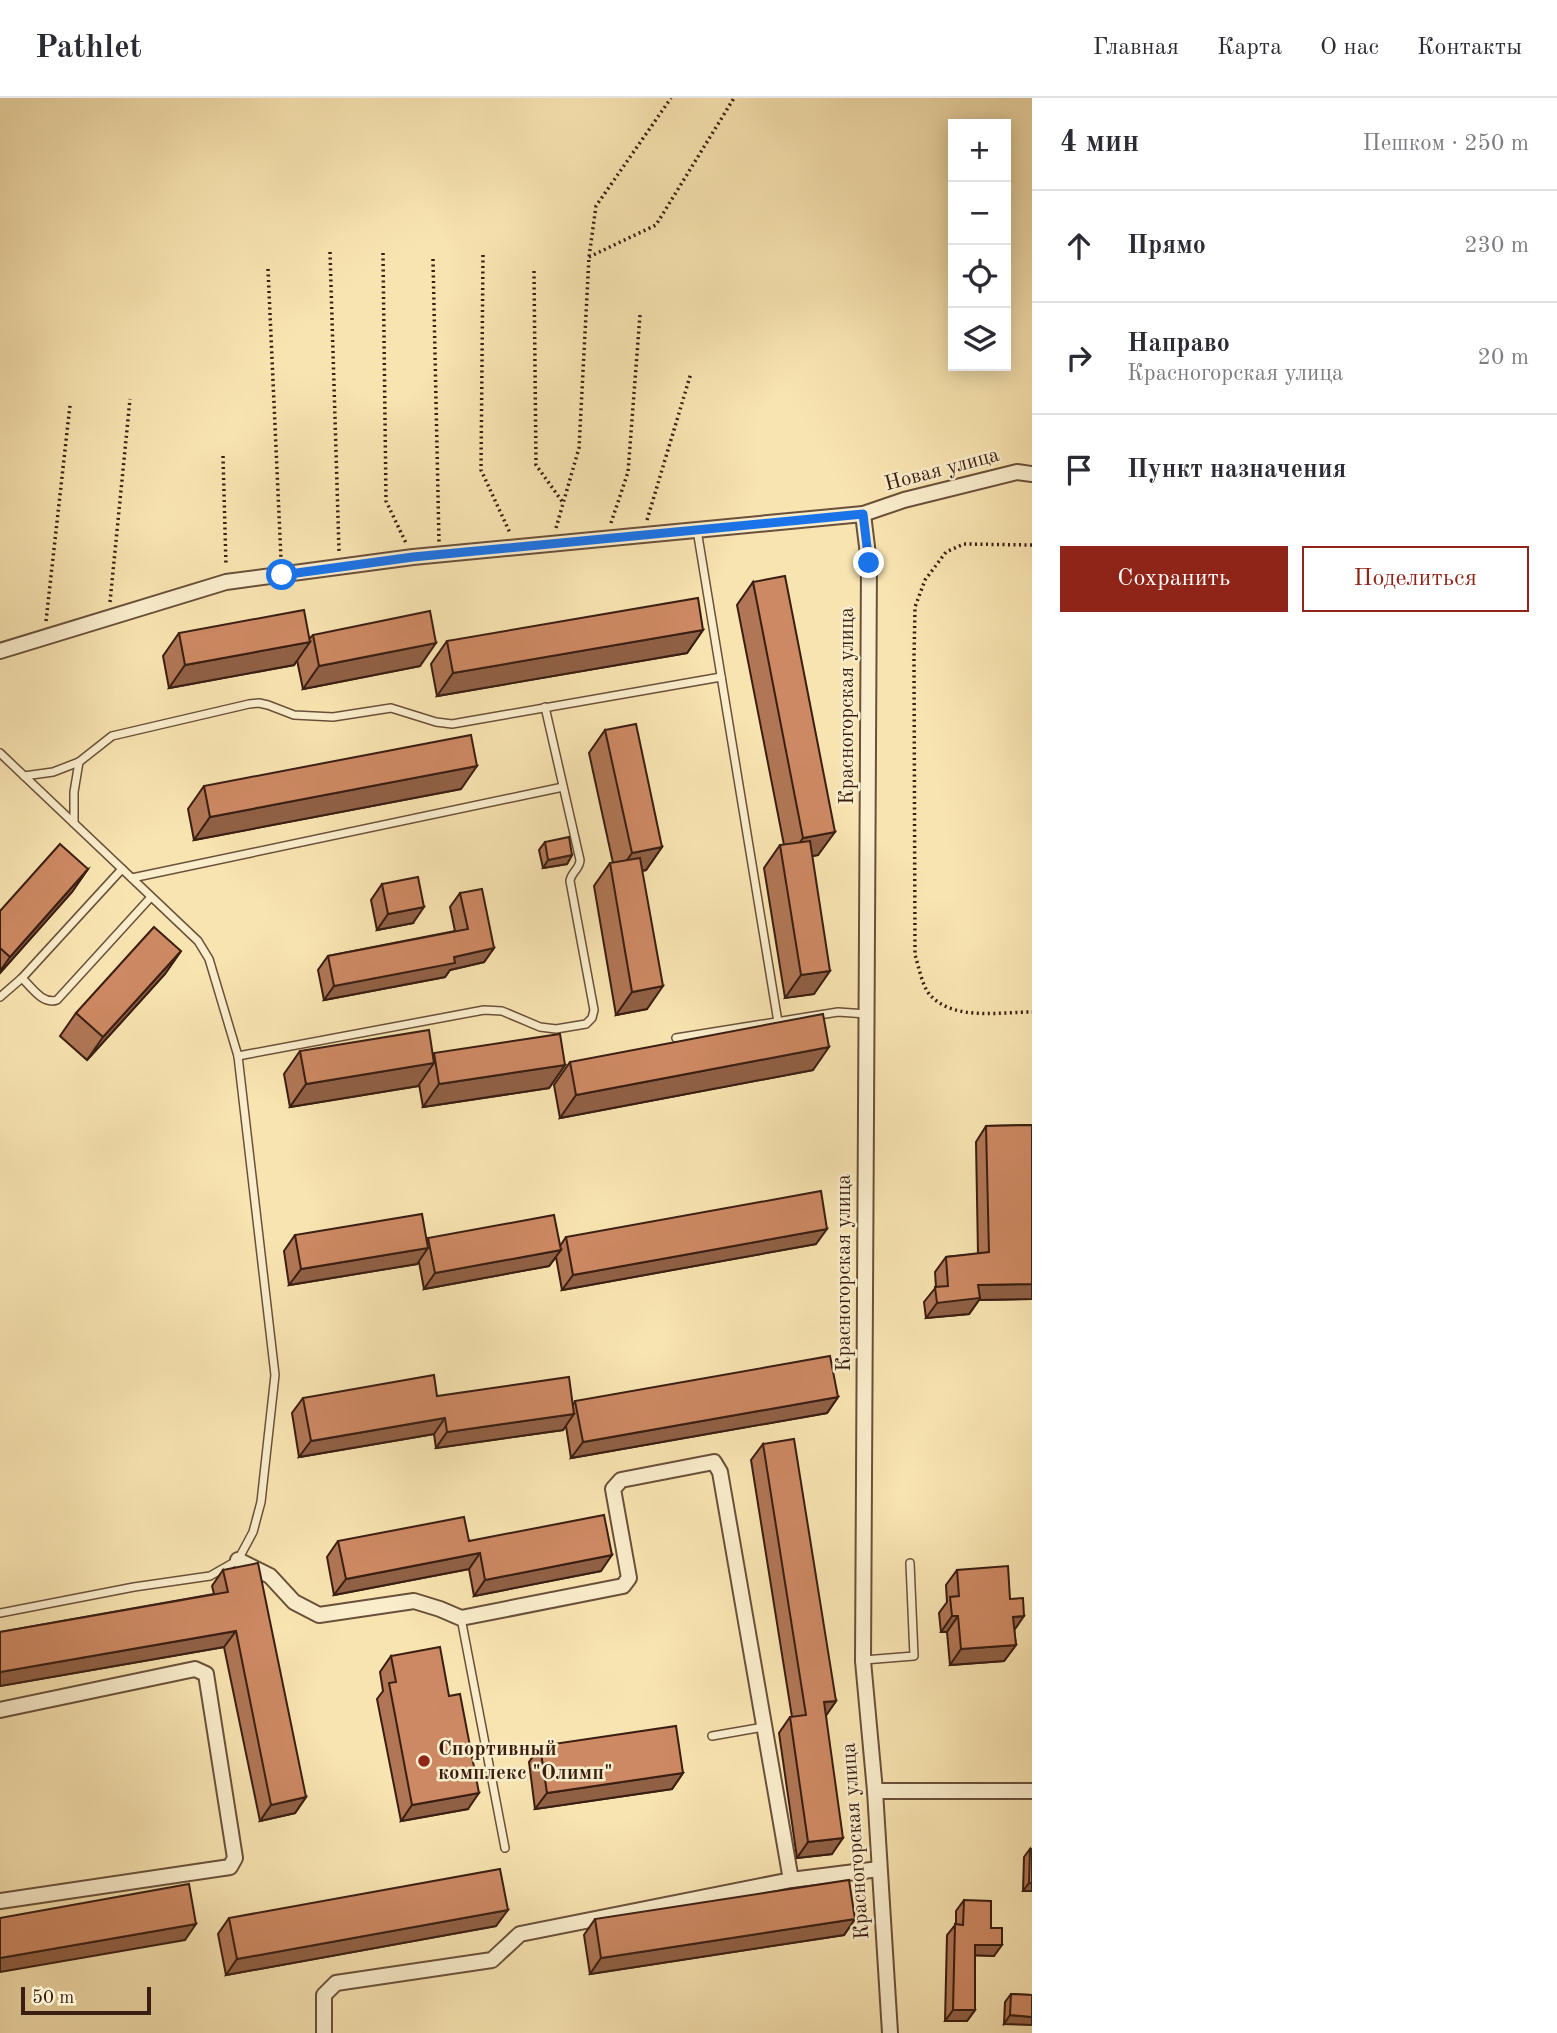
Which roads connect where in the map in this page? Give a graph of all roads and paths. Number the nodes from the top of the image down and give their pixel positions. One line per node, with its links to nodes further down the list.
1 (671, 98): 6 (path)
2 (734, 98): 6 (path)
3 (331, 252): 26 (path)
4 (383, 253): 25 (path)
5 (483, 255): 23 (path)
6 (589, 257): 16 (path)
7 (433, 259): 24 (path)
8 (268, 269): 27 (path)
9 (534, 271): 16 (path)
10 (640, 315): 20 (path)
11 (691, 373): 19 (path)
12 (130, 399): 29 (path)
13 (70, 405): 30 (path)
14 (223, 456): 28 (path)
15 (1032, 474): 17 (street, Новая улица)
16 (564, 504): 21 (path)
17 (863, 514): 18 (street, Новая улица); 45 (street, Красногорская улица)
18 (697, 530): 19 (street, Новая улица); 32 (lane)
19 (643, 535): 20 (street, Новая улица)
20 (606, 539): 21 (street, Новая улица)
21 (552, 544): 23 (street, Новая улица)
22 (1032, 545): 44 (path)
23 (517, 547): 24 (street, Новая улица)
24 (439, 555): 25 (street, Новая улица)
25 (413, 557): 26 (street, Новая улица)
26 (339, 567): 27 (street, Новая улица)
27 (282, 575): 28 (street, Новая улица)
28 (226, 582): 29 (street, Новая улица)
29 (108, 618): 30 (street, Новая улица)
30 (44, 637): 31 (street, Новая улица)
31 (0, 651)
32 (721, 677): 33 (lane); 46 (lane)
33 (545, 708): 35 (lane); 37 (lane)
34 (0, 753): 36 (lane)
35 (79, 762): 36 (lane); 38 (lane)
36 (24, 776): 38 (lane)
37 (563, 787): 40 (lane); 48 (lane)
38 (74, 823): 39 (lane)
39 (121, 869): 40 (lane); 42 (lane)
40 (132, 878): 41 (lane)
41 (151, 897): 42 (lane); 48 (lane)
42 (22, 978): 43 (lane)
43 (0, 997)
44 (1032, 1012)
45 (866, 1014): 46 (lane); 53 (street, Красногорская улица)
46 (778, 1022): 47 (lane)
47 (676, 1038)
48 (238, 1056): 49 (lane)
49 (238, 1560): 51 (lane); 52 (street)
50 (909, 1563): 53 (lane)
51 (0, 1613)
52 (461, 1618): 55 (street); 59 (lane)
53 (863, 1661): 57 (street, Красногорская улица)
54 (0, 1710): 62 (street)
55 (764, 1727): 56 (lane); 61 (street)
56 (712, 1736)
57 (875, 1791): 58 (street); 60 (street, Красногорская улица)
58 (1032, 1791)
59 (505, 1848)
60 (880, 1869): 61 (street); 64 (street, Красногорская улица)
61 (791, 1880): 63 (street)
62 (0, 1901)
63 (324, 2033)
64 (890, 2033)

